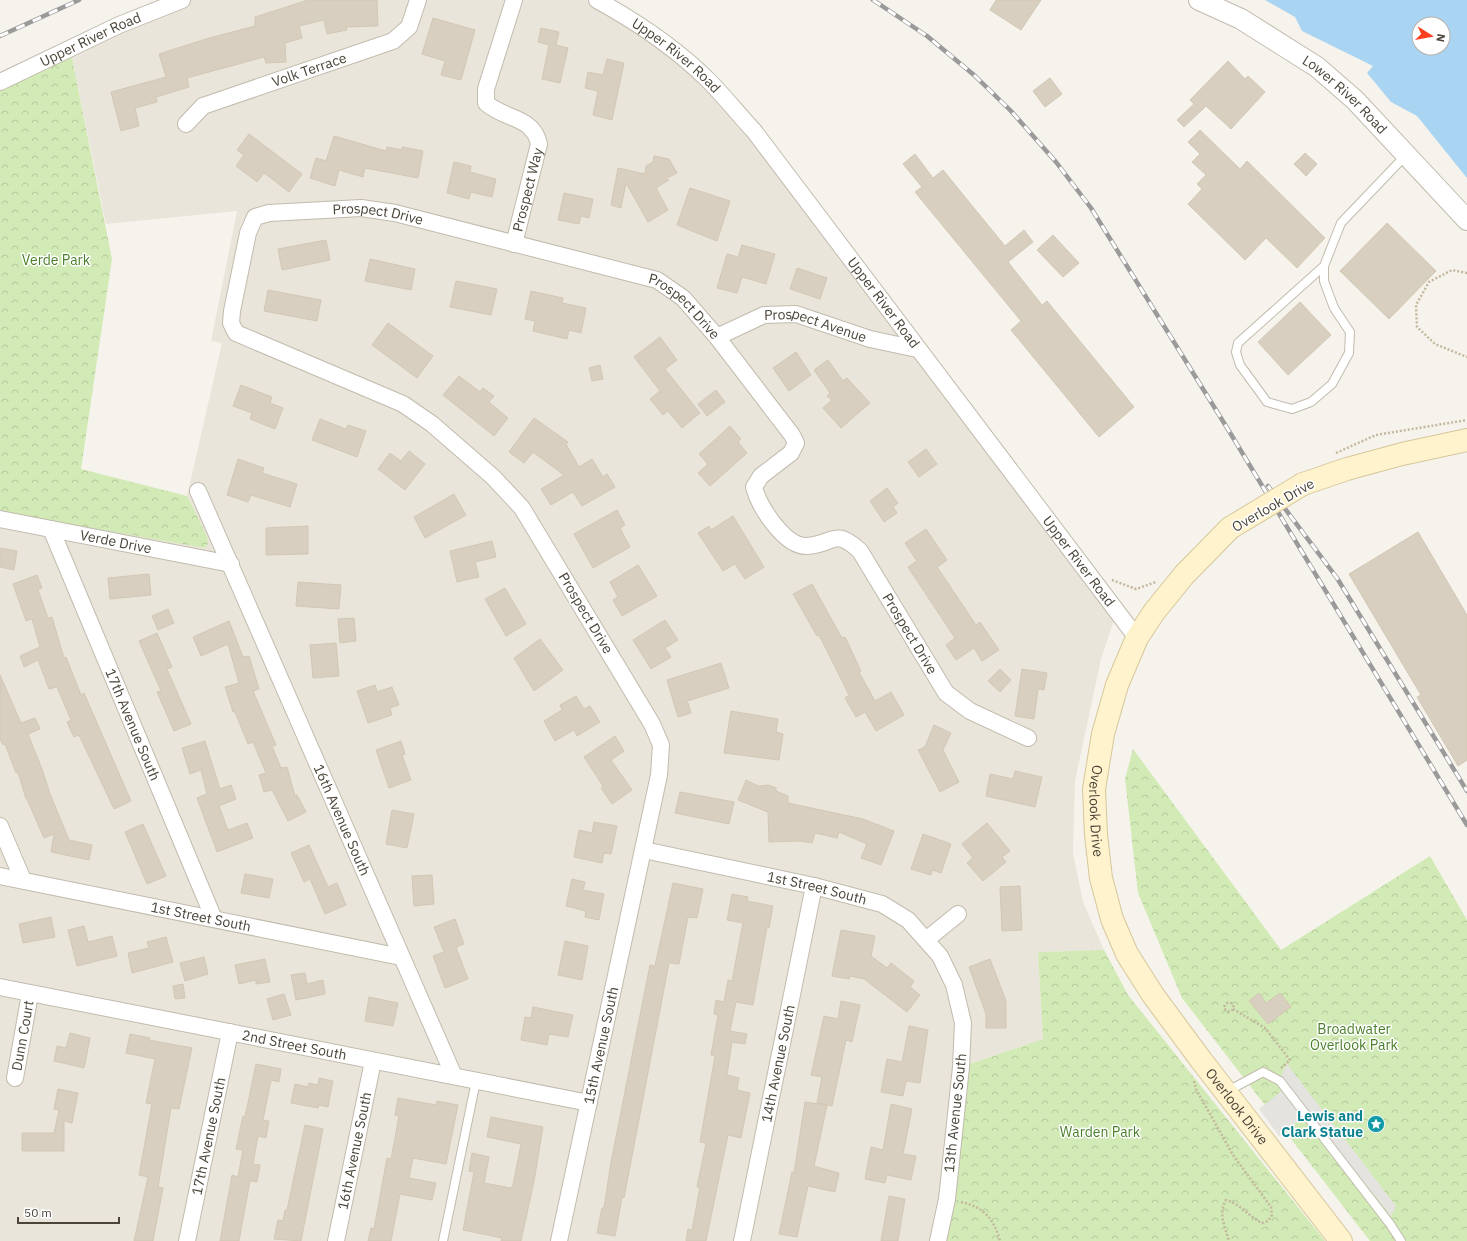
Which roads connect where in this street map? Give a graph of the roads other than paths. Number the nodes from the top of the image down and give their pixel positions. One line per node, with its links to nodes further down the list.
1 (182, 0): 6 (street, Upper River Road)
2 (418, 0): 7 (street, Volk Terrace)
3 (514, 0): 10 (street, Prospect Way)
4 (597, 0): 13 (street, Upper River Road)
5 (1199, 0): 8 (street, Lower River Road)
6 (0, 82)
7 (186, 124)
8 (1406, 155): 9 (street, Lower River Road); 11 (lane)
9 (1467, 220)
10 (514, 244): 12 (street, Prospect Drive); 22 (street, Prospect Drive)
11 (1324, 266): 11 (lane)
12 (718, 337): 13 (street, Prospect Avenue); 20 (street, Prospect Drive)
13 (917, 349): 19 (street, Upper River Road)
14 (1467, 440): 19 (main road, Overlook Drive, bridge)
15 (198, 491): 18 (street, 16th Avenue South)
16 (0, 519): 17 (street, Verde Drive)
17 (51, 529): 18 (street, Verde Drive); 27 (street, 17th Avenue South)
18 (231, 564): 29 (street, 16th Avenue South)
19 (1137, 638): 38 (main road, Overlook Drive)
20 (1028, 738)
21 (0, 826): 24 (street)
22 (644, 850): 25 (street, 1st Street South); 39 (street, 15th Avenue South)
23 (0, 876): 24 (street, 1st Street South)
24 (23, 880): 27 (street, 1st Street South)
25 (814, 886): 28 (street, 1st Street South); 44 (street, 14th Avenue South)
26 (958, 914): 28 (street)
27 (214, 919): 29 (street, 1st Street South)
28 (926, 940): 30 (street, 1st Street South)
29 (401, 956): 35 (street, 16th Avenue South)
30 (954, 985): 45 (street, 13th Avenue South)
31 (0, 987): 32 (street, 2nd Street South)
32 (30, 994): 33 (street, 2nd Street South); 36 (street, Dunn Court)
33 (230, 1032): 34 (street, 2nd Street South); 40 (street, 17th Avenue South)
34 (373, 1061): 35 (street, 2nd Street South); 41 (street, 16th Avenue South)
35 (454, 1076): 37 (street, 2nd Street South)
36 (15, 1078)
37 (476, 1081): 39 (street, 2nd Street South); 42 (lane)
38 (1226, 1092): 46 (main road, Overlook Drive); 47 (lane)
39 (589, 1103): 43 (street, 15th Avenue South)
40 (187, 1241)
41 (336, 1241)
42 (443, 1241)
43 (559, 1241)
44 (742, 1241)
45 (938, 1241)
46 (1341, 1241)
47 (1400, 1241)

